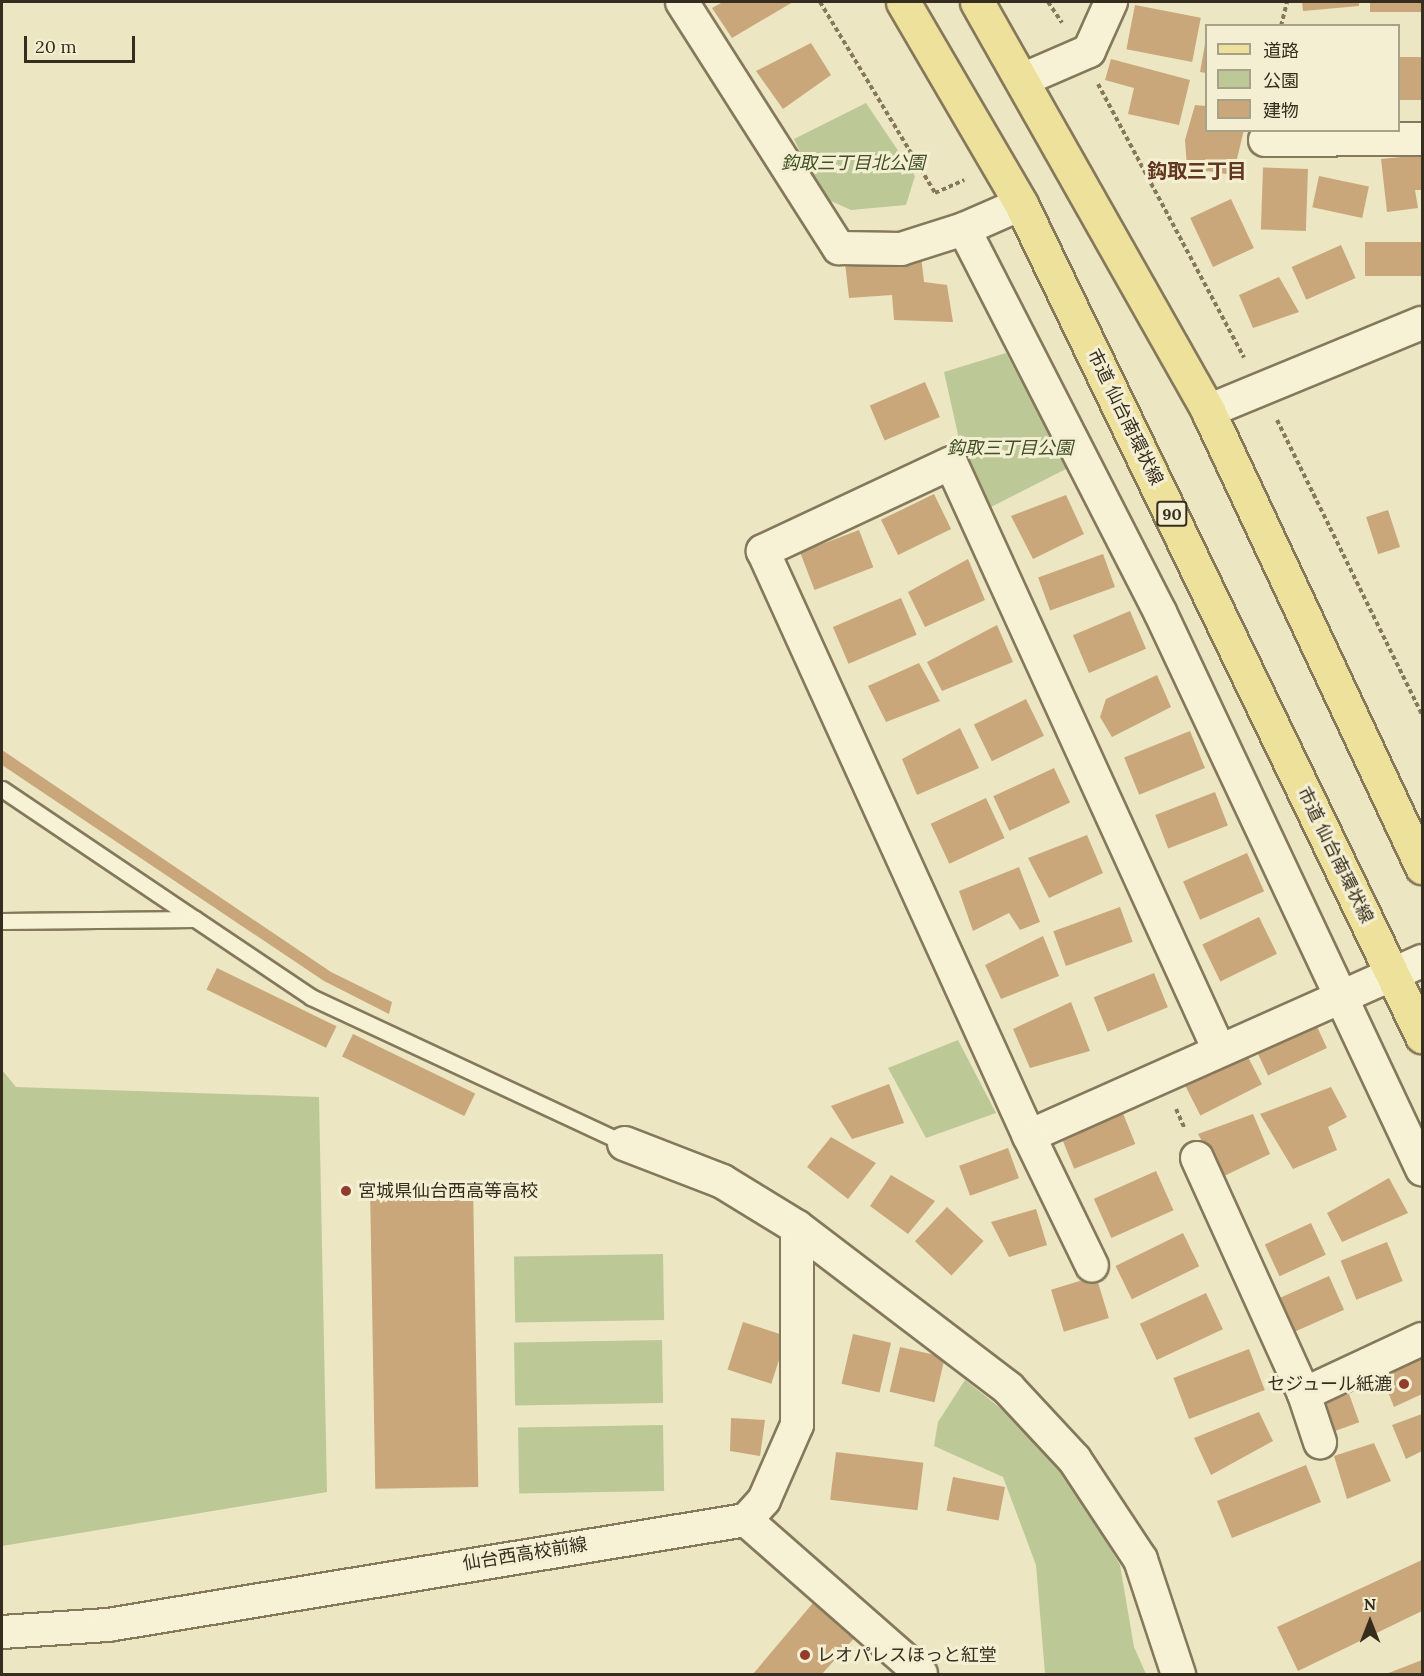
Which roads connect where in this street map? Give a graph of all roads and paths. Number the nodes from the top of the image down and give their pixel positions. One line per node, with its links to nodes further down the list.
1 (682, 2): 15 (street)
2 (820, 2): 13 (path)
3 (903, 2): 14 (main road, 市道 仙台南環状線 / 90)
4 (977, 2): 10 (main road)
5 (1048, 2): 9 (path)
6 (1111, 2): 9 (street)
7 (1287, 2): 8 (path)
8 (1282, 24)
9 (1082, 54): 10 (street); 17 (path)
10 (1022, 80): 18 (main road)
11 (1422, 139): 12 (street)
12 (1265, 140)
13 (963, 178)
14 (1021, 204): 15 (street); 25 (main road, 市道 仙台南環状線 / 90)
15 (964, 229): 26 (street)
16 (1422, 323): 17 (street)
17 (1261, 390): 18 (street); 19 (path)
18 (1208, 411): 21 (main road)
19 (1422, 715)
20 (2, 789): 22 (lane)
21 (1422, 867)
22 (195, 919): 23 (lane); 31 (lane)
23 (2, 921)
24 (1422, 961): 25 (street)
25 (1393, 973): 26 (street); 27 (main road, 市道 仙台南環状線 / 90)
26 (1341, 995): 28 (street); 33 (street)
27 (1422, 1036)
28 (1219, 1050): 29 (street); 30 (street)
29 (1162, 1075): 30 (street); 32 (path)
30 (1029, 1136): 35 (street)
31 (624, 1143): 34 (street)
32 (1197, 1158): 37 (street)
33 (1422, 1169)
34 (797, 1227): 39 (street); 42 (street)
35 (1092, 1266)
36 (1422, 1339): 37 (street)
37 (1304, 1394): 38 (street)
38 (1320, 1442)
39 (746, 1520): 40 (street, 仙台西高校前線); 41 (street)
40 (2, 1632)
41 (921, 1674)
42 (1178, 1674)

